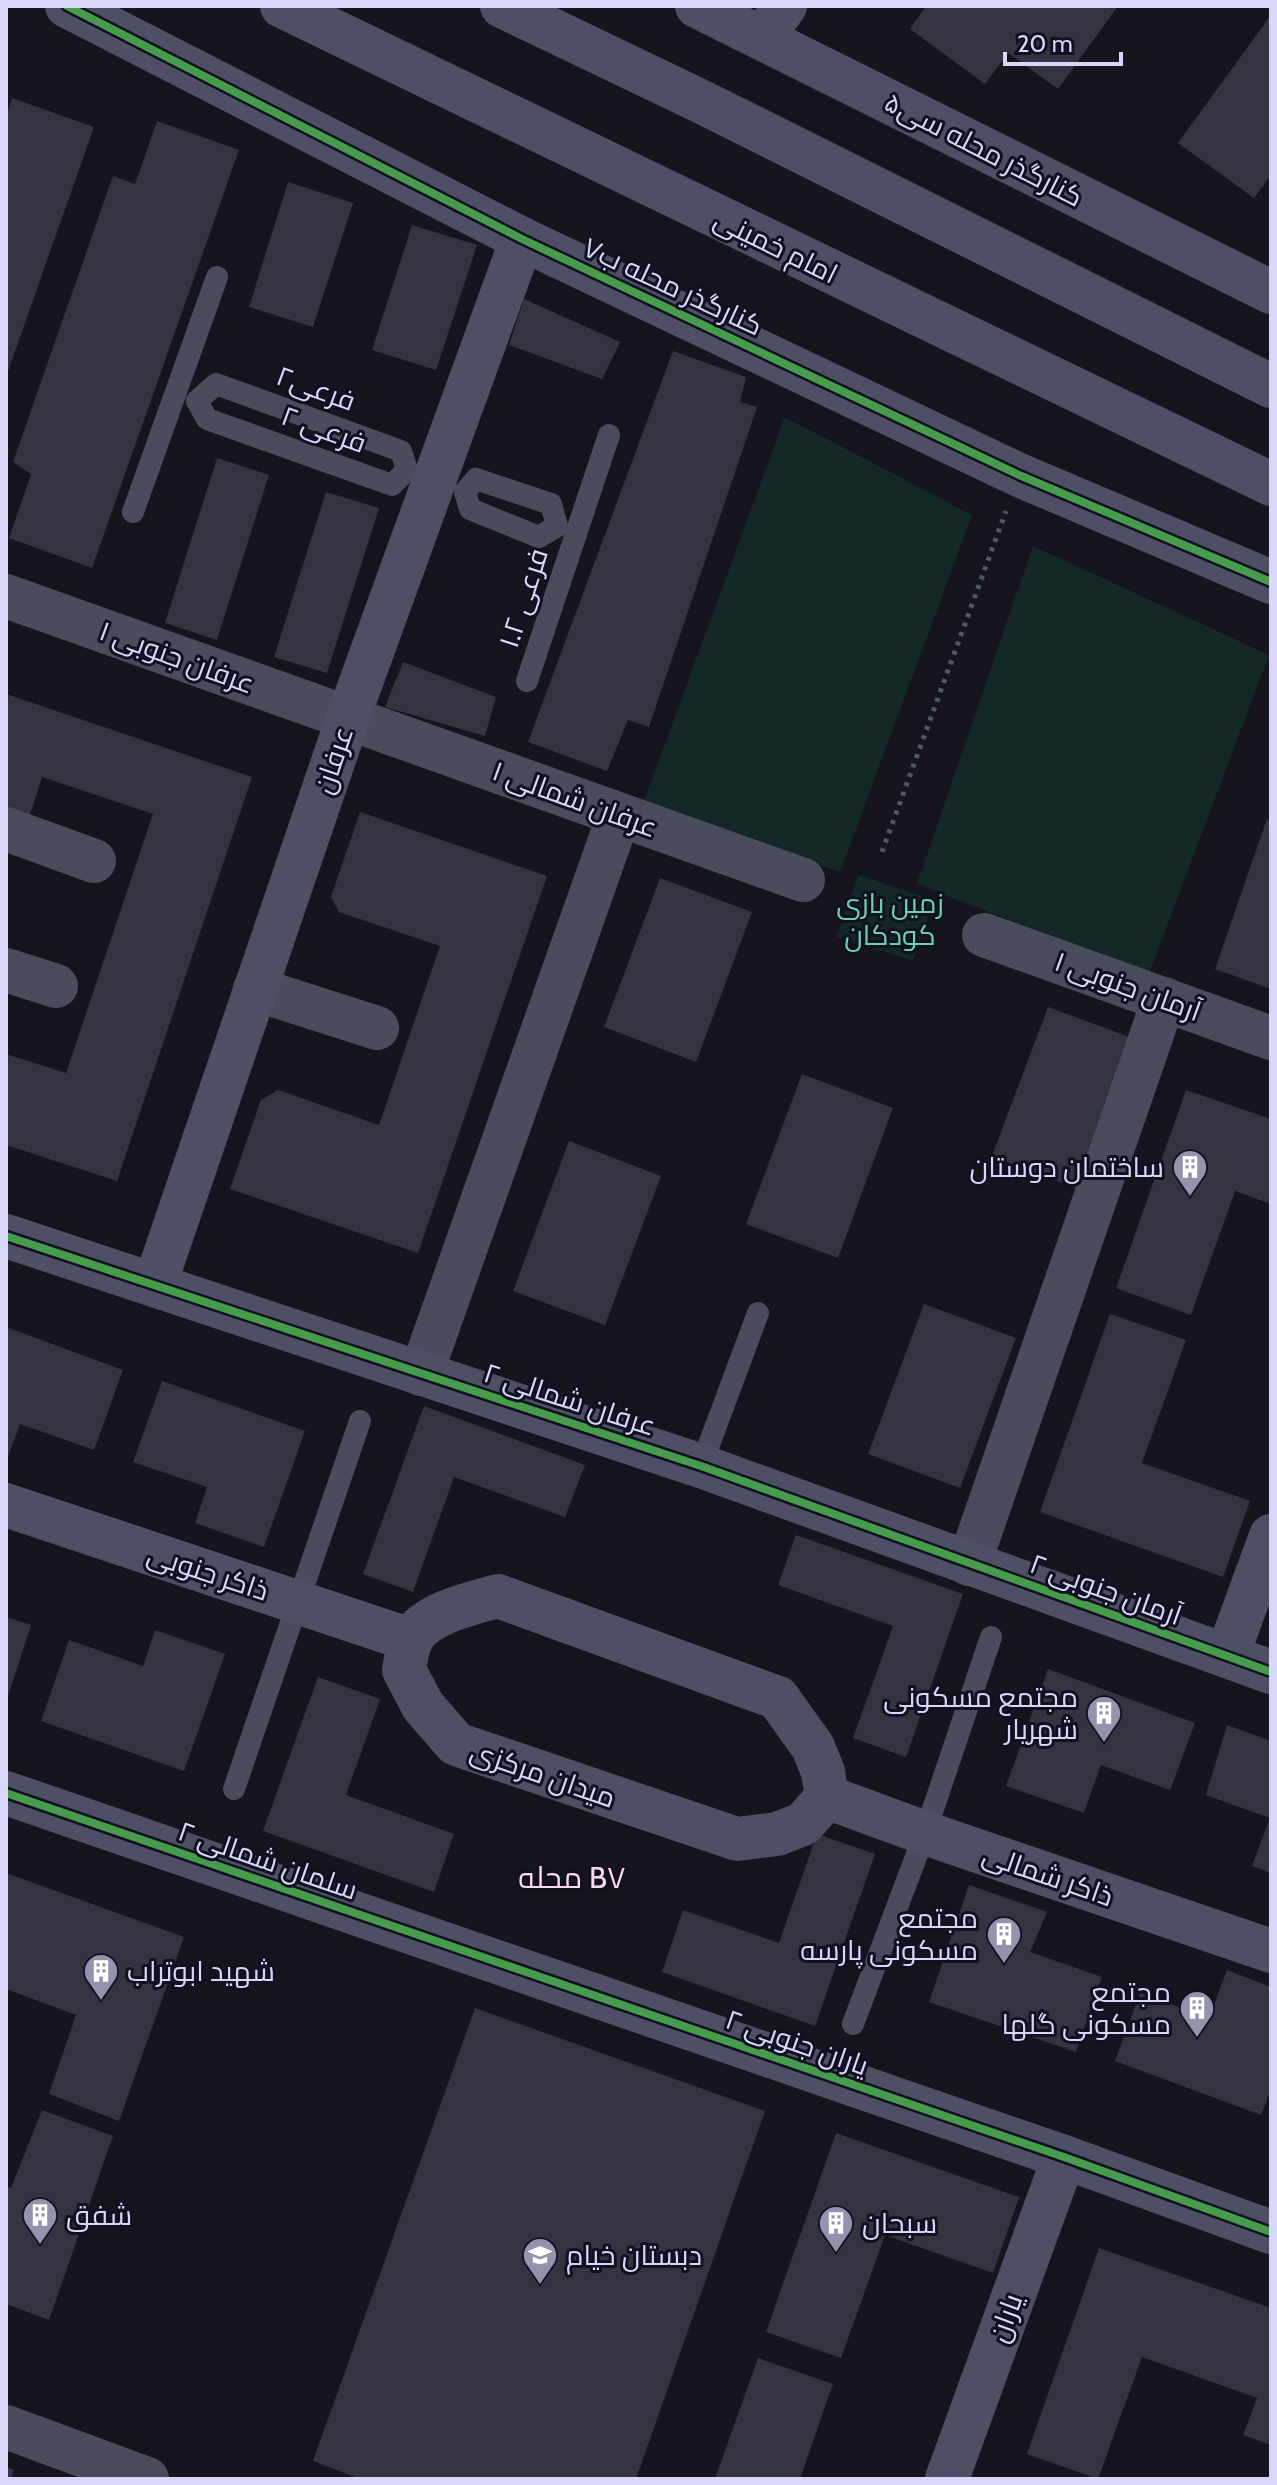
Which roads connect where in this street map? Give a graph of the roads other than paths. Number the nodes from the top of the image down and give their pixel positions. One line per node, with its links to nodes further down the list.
1 (67, 6): 6 (street, کنارگذر محله ب۷)
2 (282, 6): 14 (street, امام خمینی)
3 (502, 6): 9 (street)
4 (697, 6): 5 (street, کنارگذر محله سی۵)
5 (774, 22): 8 (street, کنارگذر محله سی۵)
6 (522, 239): 13 (street, عرفان); 17 (street, کنارگذر محله ب۷)
7 (217, 277): 10 (lane)
8 (1271, 292)
9 (1271, 386)
10 (175, 393): 11 (lane); 15 (lane)
11 (197, 401): 13 (lane, فرعی ۲); 13 (lane, فرعی۲)
12 (609, 435): 16 (lane, فرعی ۱.۲)
13 (436, 481): 16 (lane); 16 (lane); 20 (street, عرفان)
14 (1271, 484)
15 (133, 512)
16 (566, 529): 19 (lane, فرعی ۱.۲)
17 (1271, 582)
18 (6, 596): 20 (street, عرفان جنوبی ۱)
19 (527, 681)
20 (348, 718): 21 (street, عرفان شمالی ۱); 28 (street, عرفان)
21 (619, 815): 24 (street, عرفان شمالی ۱); 35 (street)
22 (6, 829): 23 (street)
23 (94, 861)
24 (803, 880)
25 (984, 935): 29 (street, آرمان جنوبی ۱)
26 (6, 970): 27 (street)
27 (56, 986)
28 (255, 989): 30 (street); 33 (street, عرفان)
29 (1164, 999): 31 (street, آرمان جنوبی ۱); 40 (street)
30 (377, 1028)
31 (1271, 1038)
32 (6, 1236): 33 (street, عرفان شمالی ۲)
33 (155, 1284): 35 (street, عرفان شمالی ۲)
34 (758, 1313): 37 (lane)
35 (421, 1374): 37 (street, عرفان شمالی ۲)
36 (360, 1421): 41 (lane)
37 (701, 1466): 40 (street, عرفان شمالی ۲)
38 (6, 1505): 41 (street, ذاکر جنوبی)
39 (1271, 1536): 44 (street)
40 (969, 1564): 44 (street, آرمان جنوبی ۲)
41 (297, 1602): 43 (street, ذاکر جنوبی); 46 (lane)
42 (991, 1637): 49 (lane)
43 (411, 1640): 48 (street); 48 (street, میدان مرکزی)
44 (1227, 1656): 45 (street, آرمان جنوبی ۲)
45 (1271, 1672)
46 (234, 1789)
47 (6, 1793): 51 (street, سلمان شمالی ۲)
48 (827, 1797): 49 (street, ذاکر شمالی)
49 (925, 1833): 50 (street, ذاکر شمالی); 52 (lane)
50 (1271, 1951)
51 (516, 1969): 53 (street, یاران جنوبی ۲)
52 (853, 2024)
53 (1064, 2157): 54 (street, یاران جنوبی ۲); 57 (street, یاران)
54 (1271, 2232)
55 (6, 2427): 56 (street)
56 (147, 2479)
57 (947, 2479)

